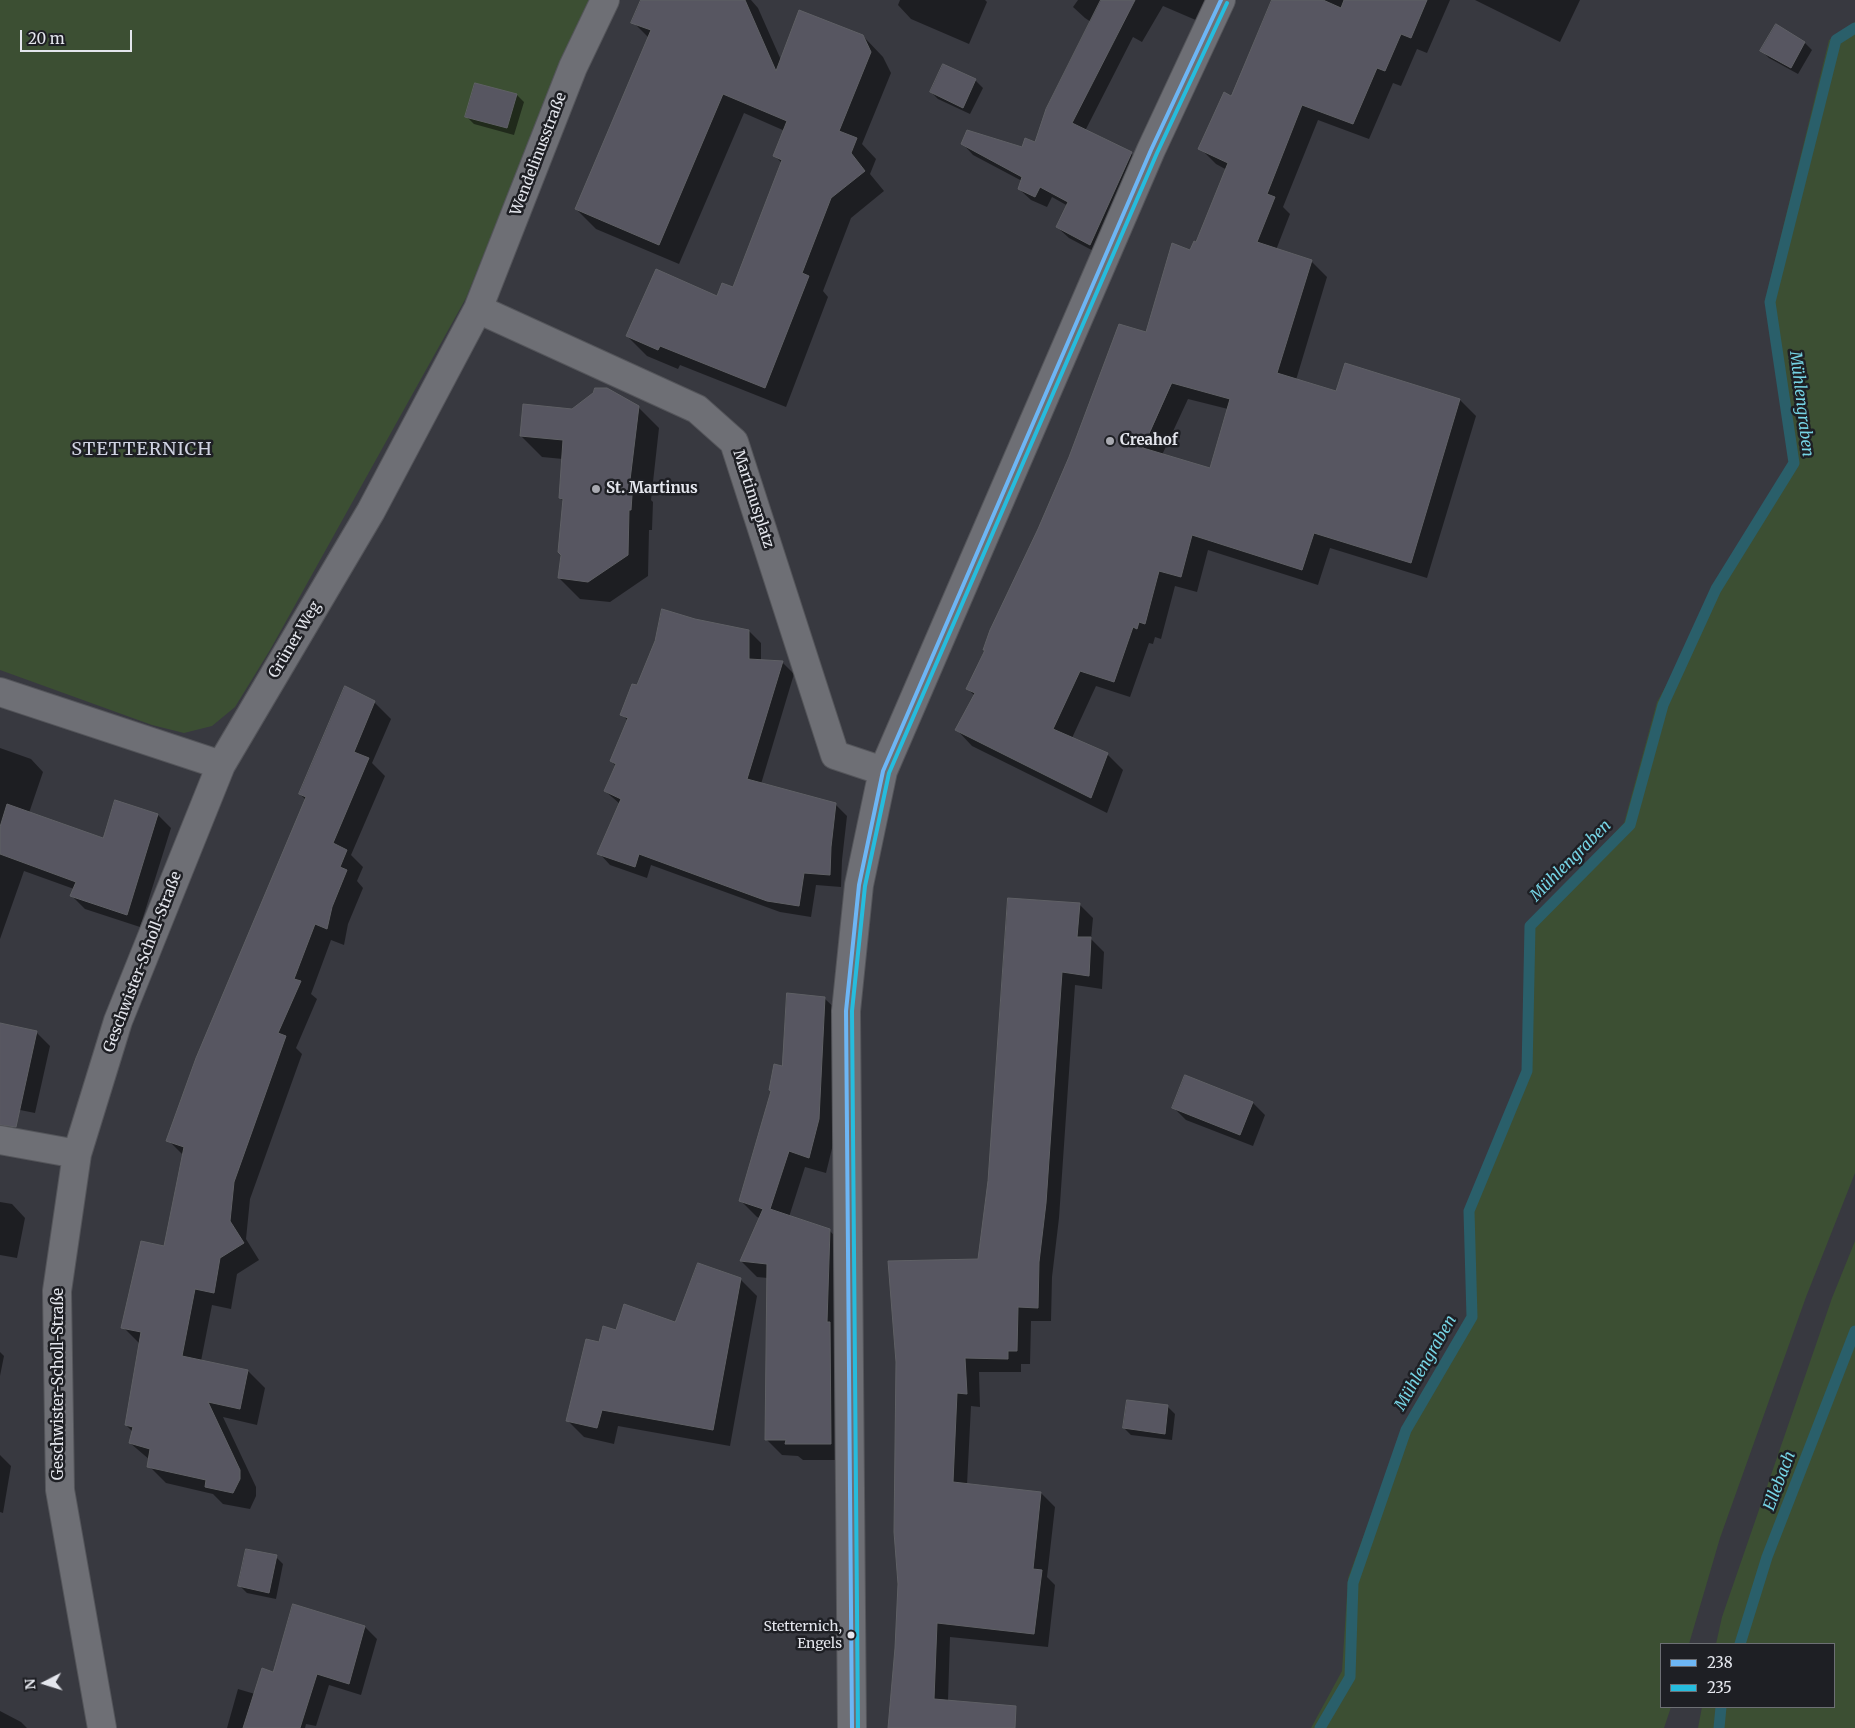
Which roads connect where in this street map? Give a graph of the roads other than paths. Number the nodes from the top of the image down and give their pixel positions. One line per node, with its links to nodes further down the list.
1 (605, 0): 3 (street, Wendelinusstraße)
2 (1221, 0): 6 (street)
3 (478, 309): 5 (street, Grüner Weg); 6 (street, Martinusplatz)
4 (0, 692): 5 (street)
5 (221, 765): 8 (street, Geschwister-Scholl-Straße)
6 (883, 771): 10 (street)
7 (0, 1140): 8 (street)
8 (77, 1154): 9 (street, Geschwister-Scholl-Straße)
9 (102, 1728)
10 (852, 1728)

